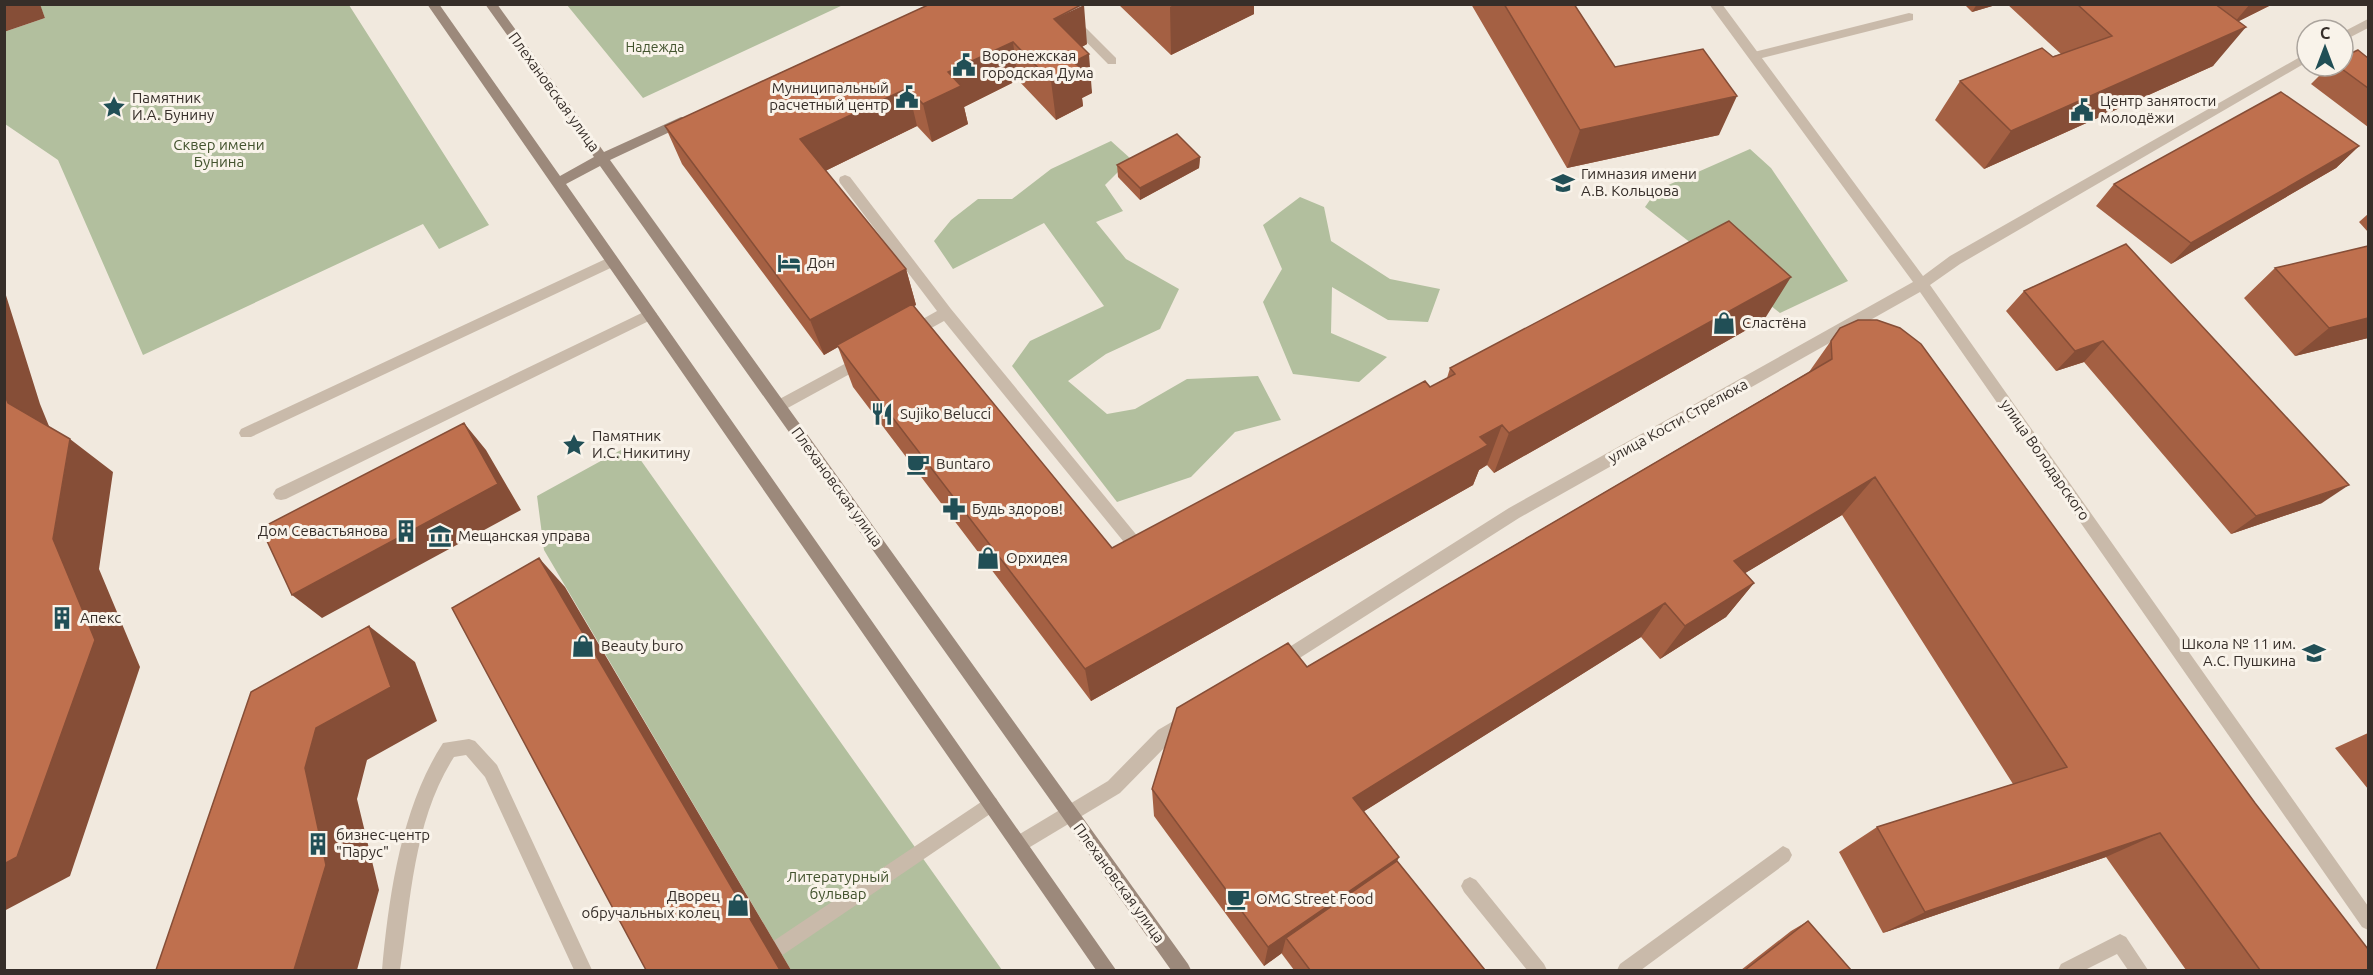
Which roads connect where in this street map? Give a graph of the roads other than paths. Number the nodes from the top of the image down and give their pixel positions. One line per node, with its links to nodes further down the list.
1 (434, 4): 12 (street)
2 (491, 4): 10 (street, Плехановская улица)
3 (1055, 4): 7 (street)
4 (1715, 4): 6 (street, улица Володарского)
5 (1909, 17): 6 (street)
6 (1754, 56): 14 (street, улица Володарского)
7 (1112, 61)
8 (2295, 64): 14 (street, улица Кости Стрелюка)
9 (701, 112): 10 (street)
10 (601, 159): 12 (street); 19 (street, Плехановская улица)
11 (845, 180): 15 (street)
12 (558, 183): 13 (street)
13 (612, 261): 16 (street); 20 (street)
14 (1922, 284): 23 (street, улица Кости Стрелюка); 30 (street, улица Володарского)
15 (946, 313): 17 (street); 22 (street)
16 (650, 314): 21 (street); 25 (street)
17 (899, 340)
18 (880, 350): 19 (street)
19 (779, 406): 26 (street, Плехановская улица)
20 (246, 433)
21 (281, 494)
22 (1158, 536)
23 (1264, 672)
24 (1204, 710): 26 (street)
25 (990, 804): 27 (street); 31 (street)
26 (1069, 813): 27 (street); 35 (street, Плехановская улица)
27 (1019, 844): 34 (street)
28 (1783, 855): 37 (street)
29 (1470, 886): 36 (street)
30 (2368, 921)
31 (778, 948)
32 (391, 970): 33 (street)
33 (583, 970)
34 (1107, 970)
35 (1182, 970)
36 (1538, 970)
37 (1626, 970)
38 (2067, 970): 39 (street)
39 (2139, 970)

